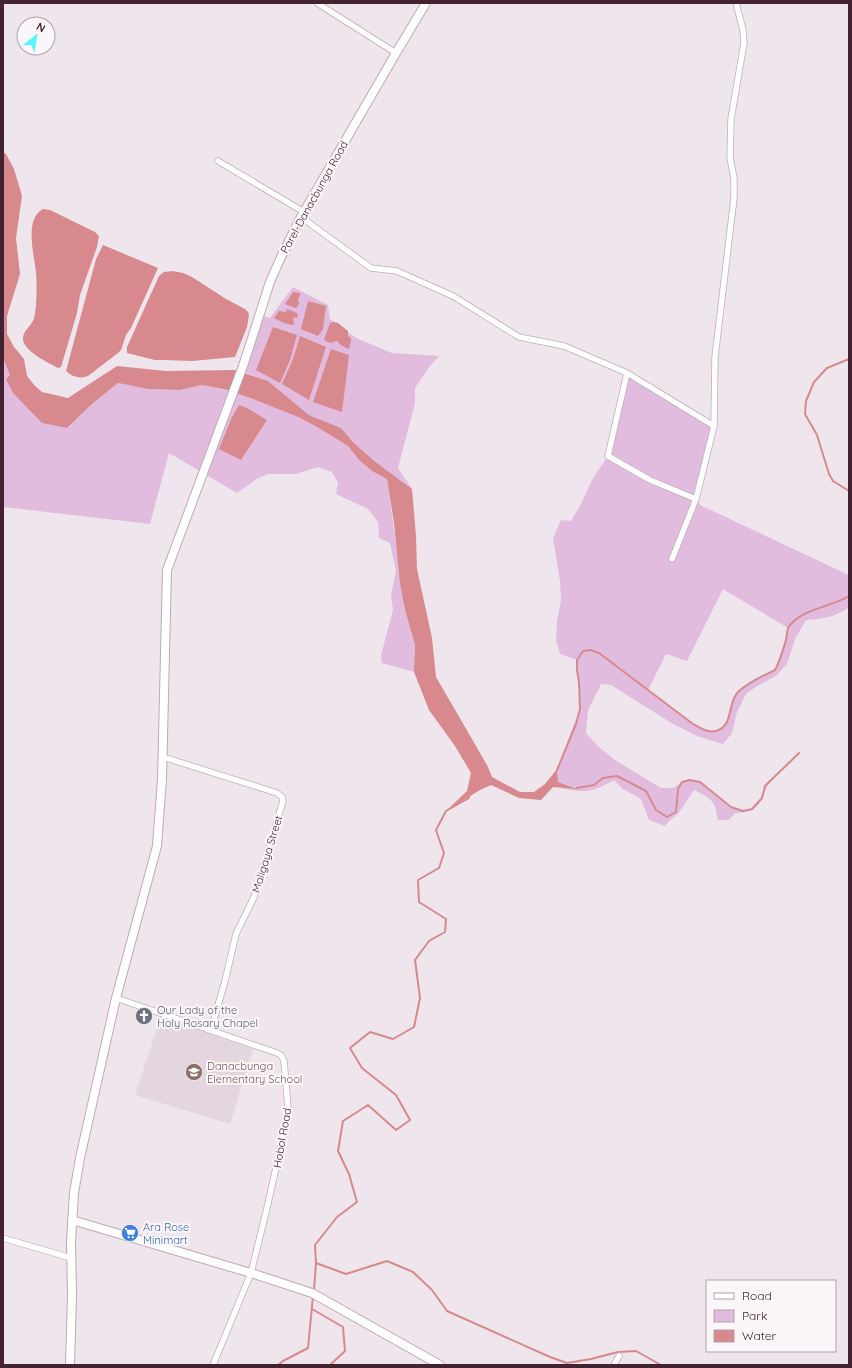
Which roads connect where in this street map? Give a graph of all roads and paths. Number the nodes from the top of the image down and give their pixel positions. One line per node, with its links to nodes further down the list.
1 (317, 3): 4 (street)
2 (426, 3): 4 (main road, Parel-Danacbunga Road)
3 (736, 3): 8 (street)
4 (396, 53): 6 (main road, Parel-Danacbunga Road)
5 (218, 161): 6 (street)
6 (303, 214): 7 (street); 11 (main road, Parel-Danacbunga Road)
7 (627, 373): 8 (street); 9 (street)
8 (714, 426): 9 (street)
9 (696, 499): 10 (street)
10 (672, 559)
11 (163, 757): 12 (main road, Parel-Danacbunga Road); 13 (street, Maligaya Street)
12 (116, 998): 13 (street, Hobol Road); 14 (main road, Parel-Danacbunga Road)
13 (211, 1030): 17 (street, Hobol Road)
14 (72, 1220): 16 (main road, Parel-Danacbunga Road); 17 (main road)
15 (3, 1238): 16 (street)
16 (71, 1258): 19 (main road, Parel-Danacbunga Road)
17 (250, 1273): 20 (street, Hobol Road); 21 (main road)
18 (619, 1356): 22 (street)
19 (70, 1365)
20 (213, 1365)
21 (440, 1365)
22 (614, 1365)

